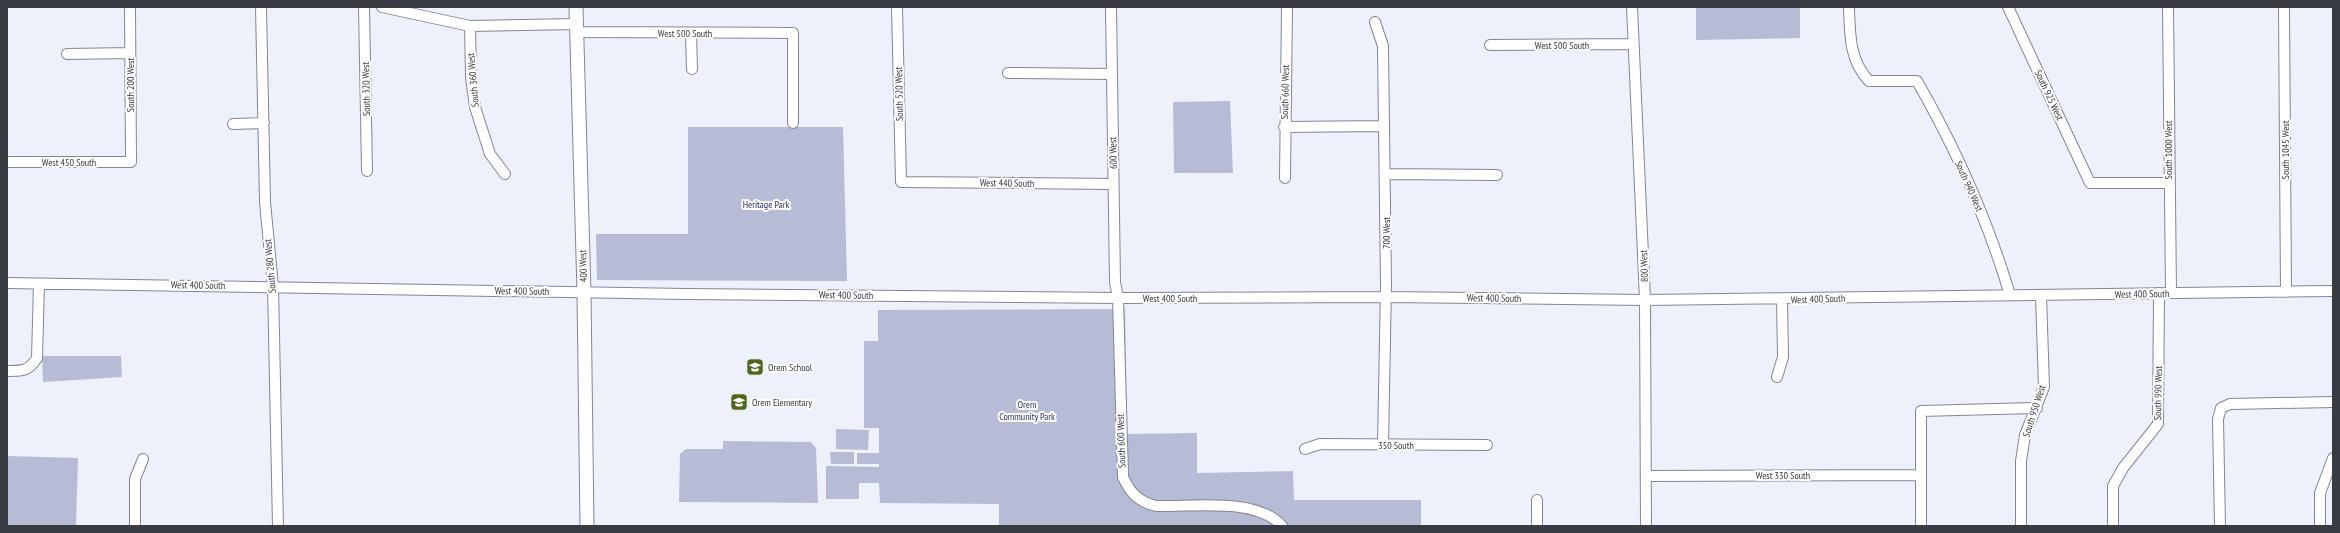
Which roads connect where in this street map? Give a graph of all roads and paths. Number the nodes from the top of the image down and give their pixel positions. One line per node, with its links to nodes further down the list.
1 (130, 7): 20 (street, South 200 West)
2 (261, 7): 25 (street, South 280 West)
3 (364, 7): 32 (street, South 320 West)
4 (382, 7): 15 (street, West 500 South)
5 (576, 7): 16 (main road, 400 West)
6 (898, 7): 37 (street, South 520 West)
7 (1111, 7): 24 (street, 600 West)
8 (1287, 7): 29 (street, South 660 West)
9 (1632, 7): 18 (street, 800 West)
10 (1849, 7): 48 (street, South 940 West)
11 (2008, 7): 38 (street, South 925 West)
12 (2168, 7): 38 (street, South 1000 West)
13 (2284, 7): 45 (street, South 1045 West)
14 (1375, 22): 28 (street, 700 West)
15 (470, 26): 16 (street, West 500 South); 33 (street, South 360 West)
16 (577, 28): 17 (street, West 500 South); 44 (main road, 400 West)
17 (690, 33): 22 (street); 26 (street, West 500 South)
18 (1633, 44): 19 (street, West 500 South); 52 (street, 800 West)
19 (1490, 45)
20 (130, 53): 21 (street); 31 (street, South 200 West)
21 (67, 54)
22 (692, 69)
23 (1008, 73): 24 (street)
24 (1112, 74): 39 (street, 600 West)
25 (264, 123): 27 (street); 42 (street, South 280 West)
26 (793, 123)
27 (233, 124)
28 (1384, 126): 29 (street); 34 (street, 700 West)
29 (1284, 128): 36 (street, South 660 West)
30 (7, 162): 31 (street, West 450 South)
31 (131, 162)
32 (367, 171)
33 (505, 174)
34 (1386, 174): 35 (street); 50 (street, 700 West)
35 (1496, 175)
36 (1285, 178)
37 (901, 182): 39 (street, West 440 South)
38 (2168, 183): 47 (street, South 1000 West)
39 (1113, 184): 51 (street, 600 West)
40 (7, 283): 41 (street, West 400 South)
41 (39, 284): 42 (street, West 400 South); 54 (street)
42 (273, 286): 44 (street, West 400 South); 67 (street, South 280 West)
43 (2333, 291): 45 (street, West 400 South)
44 (584, 292): 51 (street, West 400 South); 68 (main road, 400 West)
45 (2286, 292): 47 (street, West 400 South)
46 (2159, 293): 47 (street, West 400 South); 49 (street, West 400 South); 74 (street, South 990 West)
47 (2171, 293)
48 (2010, 295): 49 (street, West 400 South); 53 (street, West 400 South)
49 (2041, 296): 57 (street, South 950 West)
50 (1386, 297): 51 (street, West 400 South); 52 (street, West 400 South); 58 (street, 700 West)
51 (1118, 298): 69 (street, South 600 West)
52 (1645, 300): 53 (street, West 400 South); 64 (street, 800 West)
53 (1782, 300): 55 (street)
54 (7, 371)
55 (1778, 377)
56 (2333, 402): 75 (street)
57 (2037, 408): 63 (street); 73 (street, South 950 West)
58 (1383, 445): 59 (street, 350 South); 60 (street, 350 South)
59 (1487, 445)
60 (1305, 449)
61 (2333, 458): 76 (street)
62 (143, 459): 66 (street)
63 (1920, 475): 64 (street, West 330 South); 72 (street)
64 (1646, 476): 71 (street, 800 West)
65 (1537, 500): 70 (street)
66 (135, 526)
67 (278, 526)
68 (587, 526)
69 (1282, 526)
70 (1537, 526)
71 (1646, 526)
72 (1921, 526)
73 (2021, 526)
74 (2113, 526)
75 (2220, 526)
76 (2320, 526)

